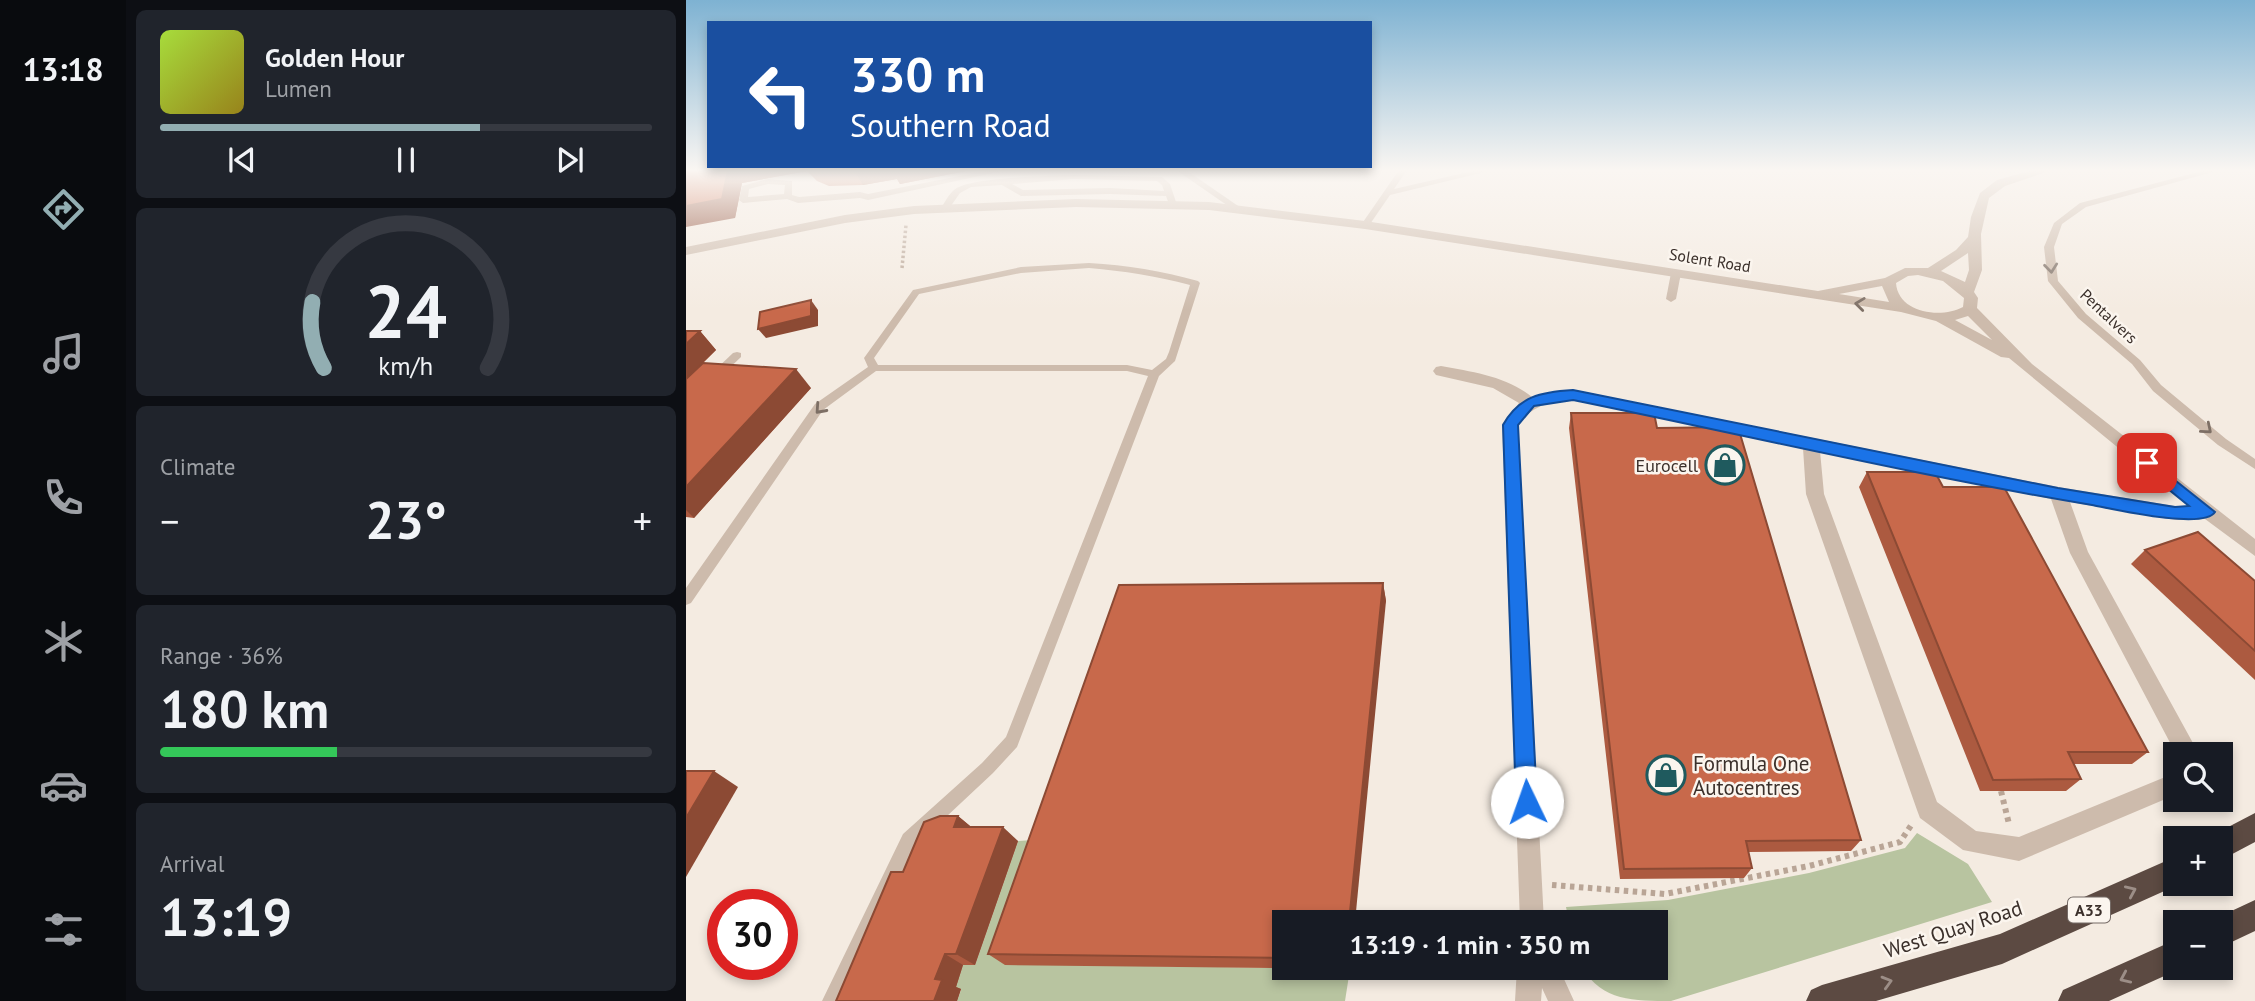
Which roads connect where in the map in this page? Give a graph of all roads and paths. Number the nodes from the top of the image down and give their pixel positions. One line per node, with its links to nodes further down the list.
1 (861, 217): 9 (street, Solent Road)
2 (910, 217): 10 (path)
3 (1303, 217): 7 (street, Solent Road)
4 (1371, 217): 7 (lane)
5 (1978, 217): 8 (street)
6 (2067, 217): 28 (lane, Pentalvers, one-way to 28)
7 (1365, 225): 12 (street, Solent Road)
8 (1973, 239): 11 (street); 14 (street)
9 (686, 251)
10 (902, 268)
11 (1931, 272): 13 (street, Solent Road); 14 (street)
12 (1676, 273): 15 (street, Solent Road); 16 (lane)
13 (1889, 281): 15 (street, Solent Road); 17 (street)
14 (1967, 292): 18 (street)
15 (1813, 294): 17 (street, Solent Road, one-way to 15)
16 (1671, 299)
17 (1907, 309): 19 (street, Solent Road)
18 (1970, 309): 19 (street); 21 (street)
19 (1941, 318): 21 (street, Solent Road)
20 (737, 355): 25 (lane)
21 (2027, 367): 30 (street)
22 (874, 368): 24 (lane); 24 (lane); 32 (lane, one-way to 32)
23 (1441, 371): 26 (street)
24 (1154, 374): 48 (lane)
25 (706, 384)
26 (1529, 402): 27 (street); 41 (street)
27 (1811, 446): 29 (street); 36 (street)
28 (2255, 465)
29 (2058, 494): 30 (street); 33 (street)
30 (2207, 512): 31 (street)
31 (2255, 549)
32 (686, 599)
33 (2181, 742)
34 (2163, 789): 39 (street)
35 (2001, 791): 39 (path)
36 (1927, 810): 39 (street); 41 (path)
37 (2255, 827): 38 (highway)
38 (2233, 839)
39 (2015, 848)
40 (2163, 876): 51 (highway, West Quay Road / A33, one-way to 40)
41 (1530, 883): 42 (street)
42 (1531, 910)
43 (2255, 915): 44 (highway)
44 (2233, 927)
45 (2163, 960): 52 (highway, one-way to 52)
46 (1529, 980): 49 (street)
47 (1551, 980): 50 (street)
48 (831, 1001)
49 (1528, 1001)
50 (1561, 1001)
51 (1822, 1001)
52 (2074, 1001)

